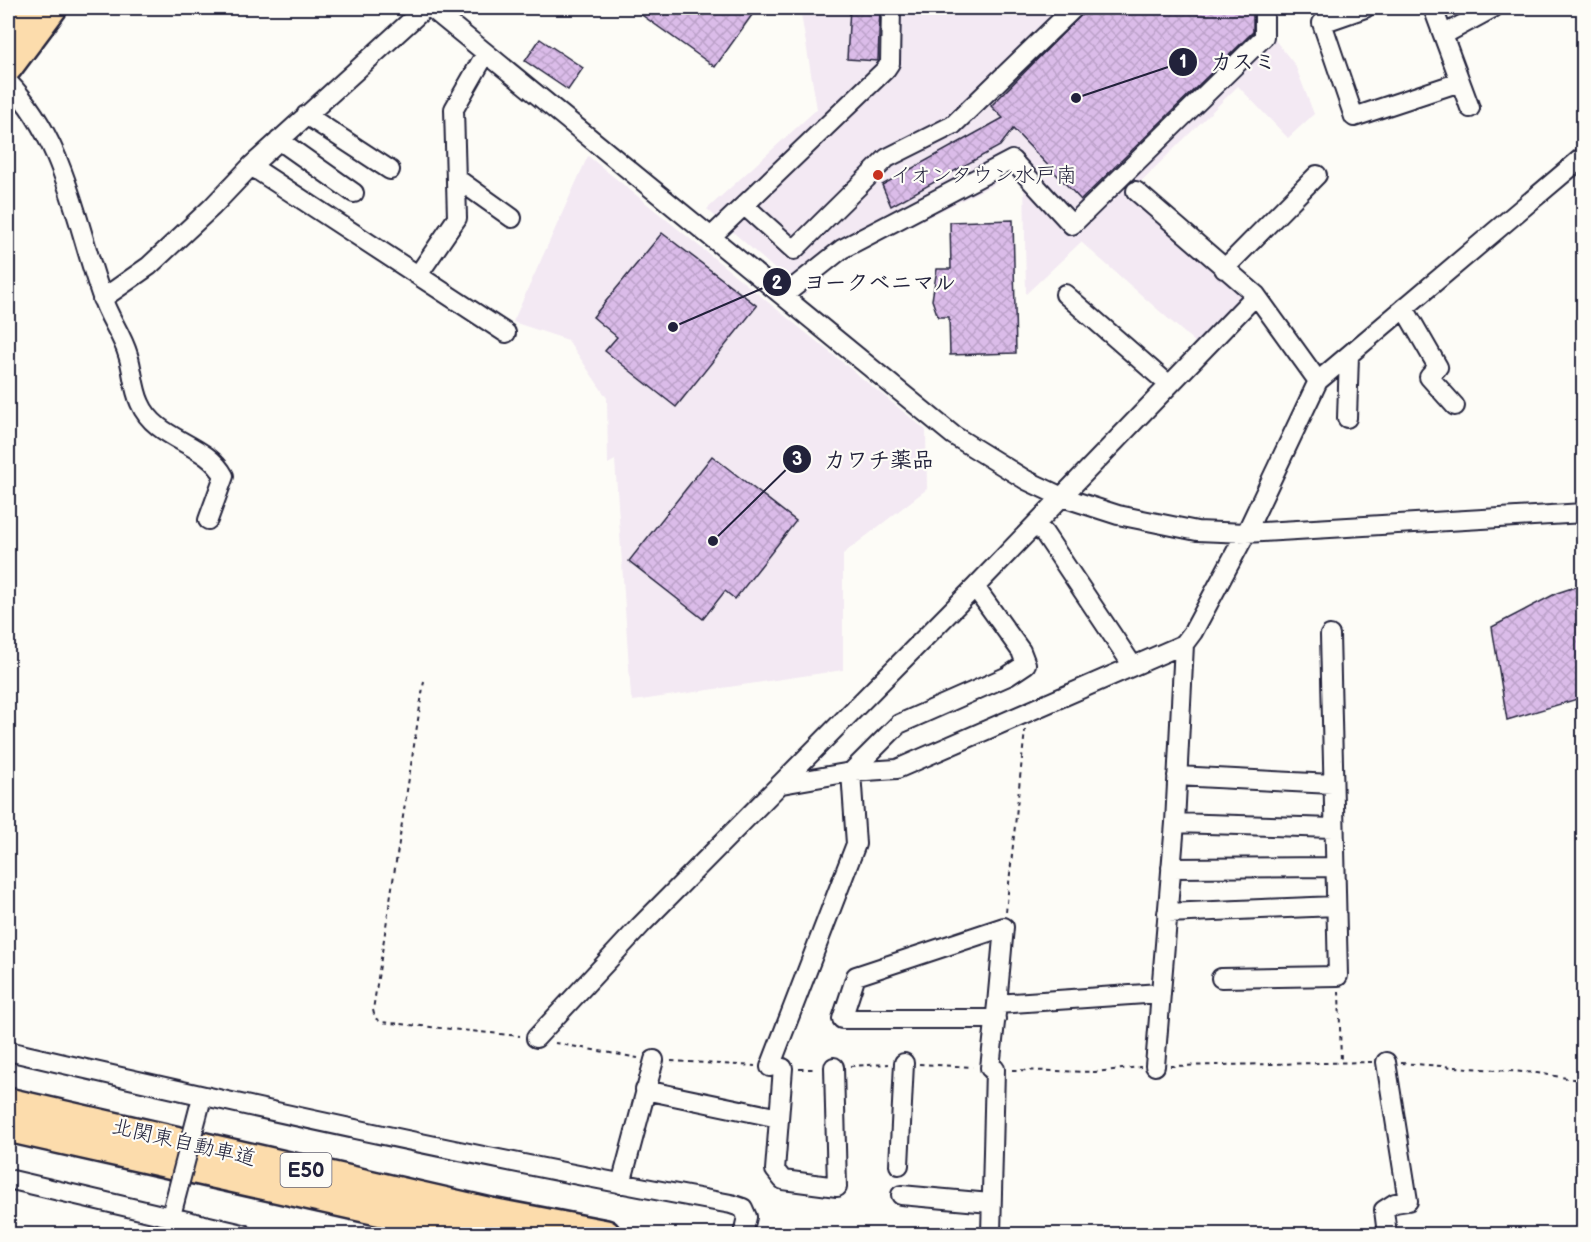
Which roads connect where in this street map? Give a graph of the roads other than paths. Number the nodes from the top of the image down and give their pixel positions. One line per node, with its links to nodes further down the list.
1 (24, 8): 11 (highway)
2 (53, 8): 14 (highway)
3 (425, 8): 18 (street)
4 (430, 8): 13 (street)
5 (891, 8): 27 (street)
6 (1074, 8): 27 (street)
7 (1264, 8): 34 (street)
8 (1365, 8): 16 (street)
9 (1433, 8): 12 (street)
10 (1493, 8): 12 (street)
11 (8, 30)
12 (1443, 35): 16 (street)
13 (486, 52): 24 (street); 29 (street)
14 (8, 68)
15 (8, 82): 35 (street)
16 (1460, 82): 17 (street)
17 (1470, 108)
18 (306, 115): 19 (street); 22 (street)
19 (279, 140): 21 (street); 26 (street)
20 (1584, 156): 36 (street)
21 (251, 166): 31 (street); 35 (street)
22 (390, 170)
23 (1317, 175): 30 (street)
24 (456, 178): 28 (street); 31 (street)
25 (1136, 191): 30 (street)
26 (354, 193)
27 (745, 206): 29 (street)
28 (512, 218)
29 (711, 237): 34 (street)
30 (1224, 270): 33 (street)
31 (418, 275): 37 (street)
32 (1065, 294): 40 (street)
33 (1256, 295): 39 (street); 40 (street)
34 (783, 296): 43 (street)
35 (102, 299): 45 (street)
36 (1404, 308): 38 (street); 41 (street)
37 (506, 333)
38 (1349, 355): 39 (street); 42 (street)
39 (1318, 381): 47 (street)
40 (1168, 384): 43 (street)
41 (1455, 406)
42 (1347, 418)
43 (1062, 497): 46 (street); 47 (street)
44 (1584, 513): 47 (street)
45 (208, 520)
46 (1035, 525): 48 (street); 51 (street)
47 (1246, 533): 50 (street)
48 (975, 587): 52 (street); 54 (street)
49 (1330, 635): 55 (street)
50 (1184, 644): 51 (street); 53 (street)
51 (1133, 666): 52 (street)
52 (851, 772): 54 (street); 75 (street)
53 (1177, 776): 55 (street); 56 (street)
54 (782, 784): 65 (street)
55 (1332, 784): 57 (street)
56 (1175, 823): 57 (street); 59 (street)
57 (1333, 828): 58 (street)
58 (1334, 867): 59 (street); 60 (street)
59 (1171, 868): 61 (street)
60 (1336, 906): 61 (street); 62 (street)
61 (1167, 913): 63 (street)
62 (1221, 978)
63 (1160, 993): 64 (street); 70 (street)
64 (996, 1012): 64 (street); 81 (street)
65 (536, 1038)
66 (8, 1051): 73 (street)
67 (654, 1060): 72 (street)
68 (1386, 1062): 88 (street)
69 (904, 1063): 77 (street)
70 (1155, 1066)
71 (834, 1067): 75 (street)
72 (645, 1090): 75 (street); 79 (street)
73 (201, 1101): 79 (street); 82 (street, bridge)
74 (8, 1102): 86 (highway, 北関東自動車道 / E50)
75 (778, 1119)
76 (8, 1128): 85 (highway, 北関東自動車道 / E50)
77 (899, 1165)
78 (8, 1179): 82 (street)
79 (621, 1184): 83 (street)
80 (901, 1195): 81 (street)
81 (990, 1203): 87 (street)
82 (172, 1213): 84 (street)
83 (745, 1226)
84 (243, 1234)
85 (480, 1234)
86 (606, 1234)
87 (991, 1234)
88 (1387, 1234)

